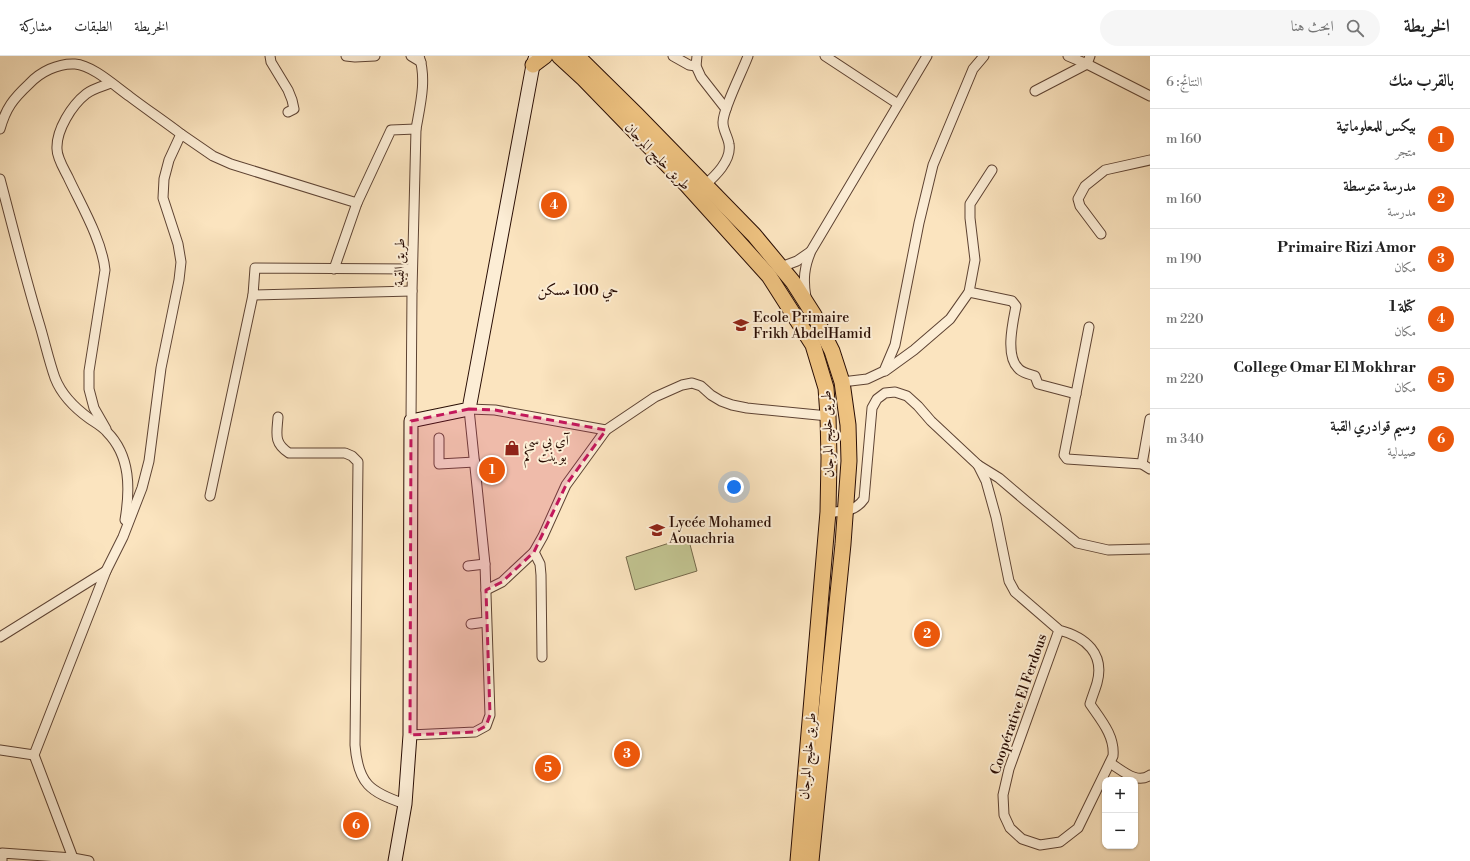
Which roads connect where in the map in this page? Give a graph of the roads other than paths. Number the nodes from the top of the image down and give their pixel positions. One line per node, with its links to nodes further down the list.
1 (270, 56): 24 (street)
2 (346, 56): 3 (street)
3 (375, 56)
4 (411, 56): 15 (street)
5 (545, 56): 16 (main road)
6 (559, 56): 31 (main road, طريق خليج المرجان)
7 (577, 56): 31 (main road, طريق خليج المرجان)
8 (672, 56): 18 (street)
9 (697, 56): 18 (street)
10 (748, 56): 23 (street)
11 (825, 56): 22 (street)
12 (927, 56): 22 (street)
13 (984, 56): 44 (street)
14 (1068, 56): 17 (street)
15 (420, 59): 26 (street, طريق القبة)
16 (534, 59): 47 (street)
17 (1089, 60): 20 (street); 21 (street)
18 (696, 66): 23 (street)
19 (111, 83): 25 (street); 27 (street); 53 (street)
20 (1035, 91)
21 (1150, 96)
22 (898, 104): 34 (street)
23 (726, 109): 31 (street)
24 (288, 112)
25 (0, 129)
26 (416, 129): 32 (street); 36 (street, طريق القبة)
27 (181, 134): 32 (street); 61 (street)
28 (1150, 160): 33 (street)
29 (992, 170): 39 (street)
30 (0, 180): 53 (street)
31 (700, 189): 35 (main road, طريق خليج المرجان); 42 (main road, طريق خليج المرجان)
32 (357, 203): 37 (street)
33 (1101, 234)
34 (811, 251): 35 (street); 41 (street)
35 (781, 267): 41 (main road, طريق خليج المرجان)
36 (412, 268): 37 (street); 38 (street, طريق القبة)
37 (334, 269): 40 (street)
38 (412, 291): 40 (street); 51 (street, طريق القبة)
39 (969, 292): 44 (street); 46 (street)
40 (253, 295): 58 (street)
41 (807, 303): 42 (main road); 45 (main road, طريق خليج المرجان)
42 (793, 312): 48 (main road, طريق خليج المرجان)
43 (1088, 327): 46 (street)
44 (884, 371): 45 (street)
45 (842, 382): 60 (main road, طريق خليج المرجان)
46 (1076, 394): 57 (street)
47 (469, 409): 51 (street); 52 (street); 55 (street)
48 (828, 416): 52 (street); 59 (main road, طريق خليج المرجان)
49 (278, 417): 79 (street)
50 (1150, 419): 57 (street)
51 (410, 421): 74 (street)
52 (606, 430): 63 (street)
53 (107, 432): 61 (street)
54 (439, 438): 55 (street)
55 (475, 462): 64 (street)
56 (978, 465): 60 (street); 62 (street); 70 (street, Coopérative El Ferdous)
57 (1146, 466)
58 (210, 496)
59 (828, 512): 60 (street); 73 (main road, طريق خليج المرجان)
60 (845, 512): 73 (main road, طريق خليج المرجان)
61 (123, 537): 66 (street)
62 (1150, 549)
63 (534, 552): 67 (street); 72 (street)
64 (485, 564): 65 (street); 67 (street)
65 (468, 566)
66 (106, 571): 71 (street); 76 (street)
67 (486, 590): 68 (street)
68 (486, 622): 69 (street); 74 (street)
69 (471, 624)
70 (1059, 630): 77 (street, Coopérative El Ferdous); 77 (street, Coopérative El Ferdous)
71 (0, 638)
72 (542, 657)
73 (818, 715): 84 (main road, طريق خليج المرجان); 85 (main road, طريق خليج المرجان)
74 (410, 735): 79 (street)
75 (0, 750): 76 (street)
76 (34, 756): 81 (street)
77 (1110, 764): 78 (street)
78 (1150, 775)
79 (405, 804): 83 (street)
80 (1, 856): 81 (street)
81 (73, 858): 82 (street)
82 (89, 861)
83 (395, 861)
84 (798, 861)
85 (811, 861)

